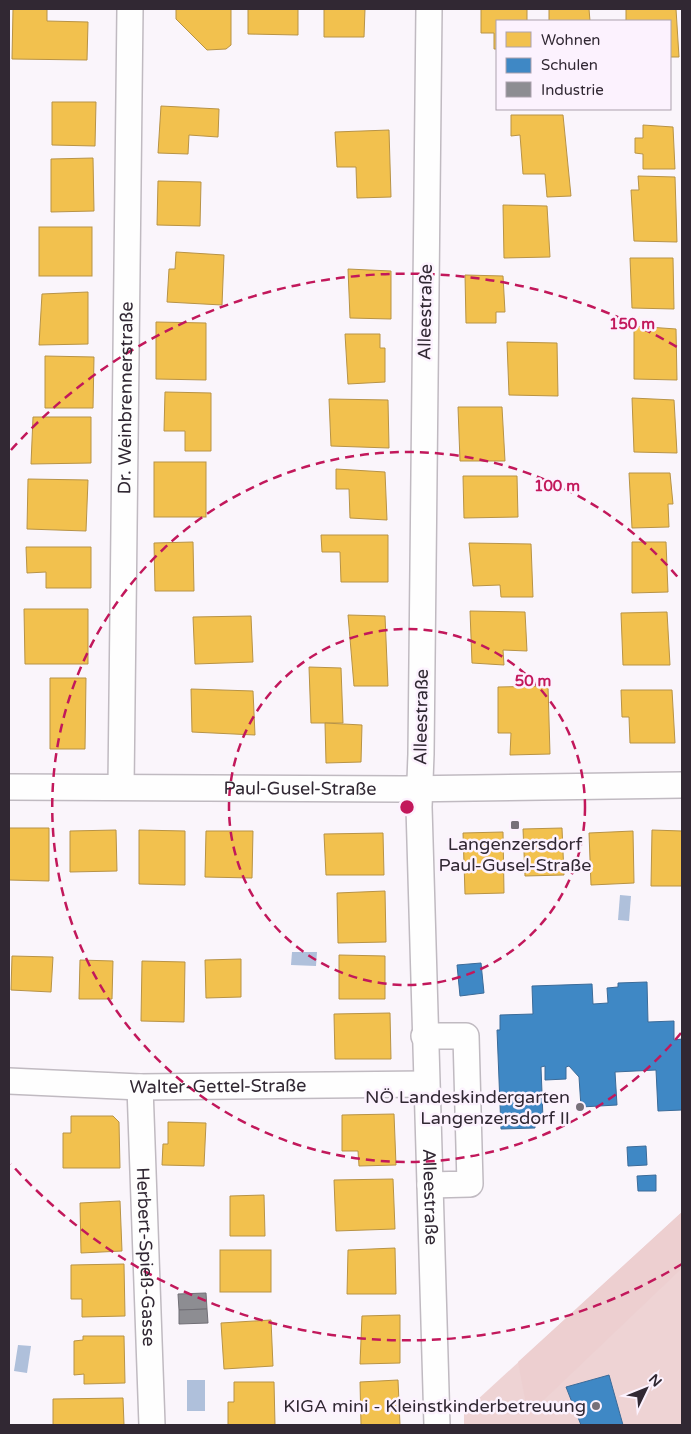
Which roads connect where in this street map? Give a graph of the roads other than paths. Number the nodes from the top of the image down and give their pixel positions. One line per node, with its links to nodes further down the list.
1 (130, 9): 5 (street, Dr. Weinbrennerstraße)
2 (429, 9): 6 (street, Alleestraße)
3 (682, 785): 6 (street, Paul-Gusel-Straße)
4 (9, 787): 5 (street, Paul-Gusel-Straße)
5 (121, 787): 6 (street, Paul-Gusel-Straße)
6 (419, 788): 7 (street, Alleestraße)
7 (424, 1036): 9 (street, Alleestraße); 11 (street)
8 (9, 1081): 10 (street, Walter-Gettel-Straße)
9 (426, 1084): 10 (street, Walter-Gettel-Straße); 11 (street, Alleestraße)
10 (140, 1087): 12 (street, Herbert-Spieß-Gasse)
11 (430, 1185): 13 (street, Alleestraße)
12 (152, 1425)
13 (437, 1425)

